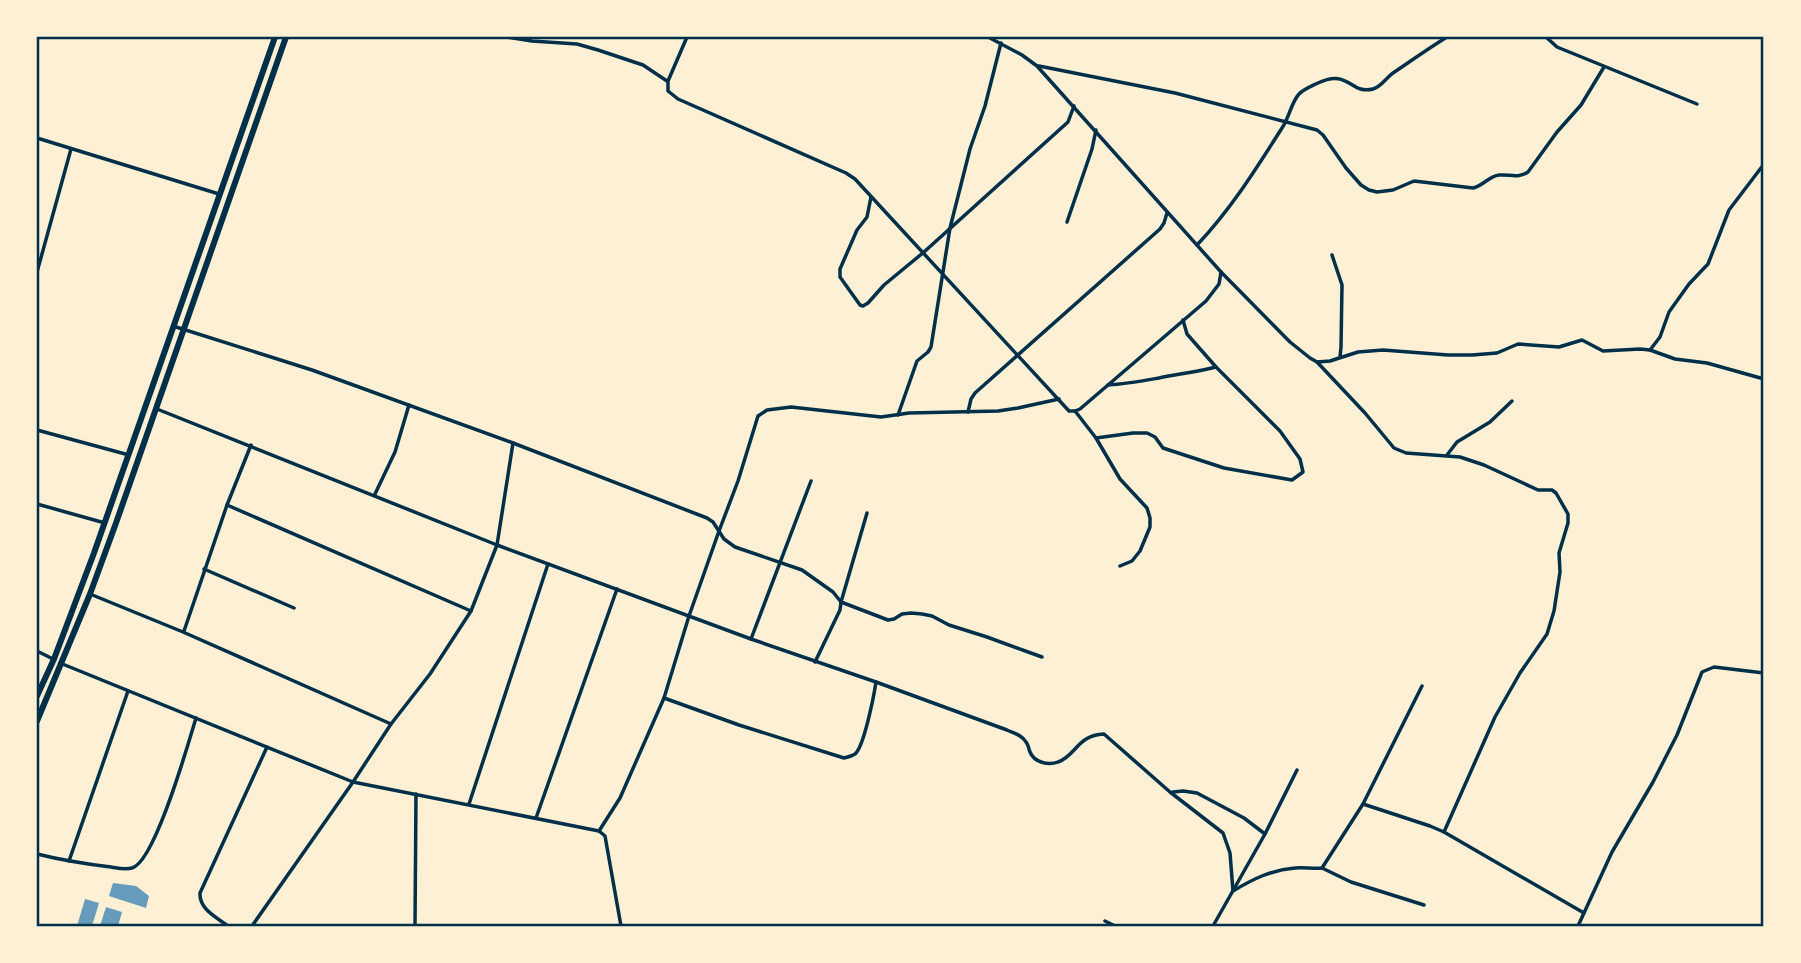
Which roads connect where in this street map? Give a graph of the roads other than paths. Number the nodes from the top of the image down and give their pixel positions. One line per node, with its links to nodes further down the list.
1 (275, 37): 19 (main road)
2 (286, 37): 32 (main road)
3 (507, 37): 11 (street)
4 (687, 37): 11 (street)
5 (988, 37): 8 (street)
6 (1447, 37): 14 (street)
7 (1546, 37): 10 (street)
8 (1001, 43): 9 (street); 23 (street)
9 (1037, 66): 13 (street); 14 (street)
10 (1604, 67): 12 (street); 14 (street)
11 (668, 81): 20 (street)
12 (1698, 104)
13 (1074, 106): 15 (street); 23 (street)
14 (1286, 122): 24 (street)
15 (1096, 130): 21 (street); 22 (street)
16 (37, 138): 17 (street)
17 (71, 149): 19 (street); 27 (street)
18 (1764, 164): 33 (street)
19 (219, 194): 31 (main road)
20 (871, 197): 25 (street); 25 (street)
21 (1167, 210): 24 (street); 34 (street)
22 (1067, 222)
23 (950, 228): 25 (street); 29 (street)
24 (1198, 245): 28 (street)
25 (924, 252): 29 (street)
26 (1332, 255): 35 (street)
27 (37, 272)
28 (1221, 272): 30 (street); 36 (street)
29 (943, 274): 34 (street); 46 (street)
30 (1183, 320): 37 (street); 39 (street)
31 (172, 326): 32 (street); 51 (main road)
32 (183, 328): 42 (street); 43 (main road)
33 (1650, 350): 35 (street); 38 (street)
34 (1018, 355): 40 (street); 45 (street)
35 (1340, 358): 36 (street)
36 (1317, 362): 52 (street)
37 (1216, 367): 39 (street); 48 (street)
38 (1764, 379)
39 (1108, 385): 44 (street)
40 (1059, 399): 44 (street); 45 (street)
41 (1512, 401): 52 (street)
42 (409, 405): 49 (street); 54 (street)
43 (157, 409): 50 (street); 66 (main road)
44 (1075, 411): 48 (street)
45 (968, 412): 46 (street)
46 (898, 415): 59 (street)
47 (37, 430): 51 (street)
48 (1096, 439): 63 (street)
49 (513, 443): 59 (street); 60 (street)
50 (251, 445): 54 (street); 56 (street)
51 (129, 455): 58 (main road)
52 (1447, 455): 96 (street)
53 (811, 481): 61 (street)
54 (374, 495): 60 (street)
55 (37, 504): 58 (street)
56 (227, 505): 64 (street); 69 (street)
57 (867, 513): 67 (street)
58 (105, 523): 75 (main road)
59 (719, 531): 61 (street); 70 (street)
60 (497, 545): 62 (street); 69 (street)
61 (779, 563): 67 (street); 72 (street)
62 (548, 564): 65 (street); 92 (street)
63 (1120, 566)
64 (204, 569): 68 (street); 71 (street)
65 (617, 589): 70 (street); 94 (street)
66 (90, 594): 71 (street); 77 (main road)
67 (841, 602): 74 (street); 76 (street)
68 (295, 608)
69 (471, 611): 86 (street)
70 (689, 616): 72 (street); 83 (street)
71 (183, 632): 86 (street)
72 (751, 639): 76 (street)
73 (37, 651): 75 (street)
74 (1042, 657)
75 (54, 659): 77 (street); 82 (main road)
76 (815, 662): 79 (street)
77 (61, 663): 81 (street); 85 (main road)
78 (1764, 673): 103 (street)
79 (876, 682): 83 (street); 90 (street)
80 (1422, 686): 93 (street)
81 (128, 691): 84 (street); 99 (street)
82 (37, 696)
83 (664, 698): 95 (street)
84 (196, 718): 87 (street); 99 (street)
85 (37, 720)
86 (391, 724): 89 (street)
87 (267, 747): 89 (street); 105 (street)
88 (1297, 770): 97 (street)
89 (353, 782): 91 (street); 106 (street)
90 (1170, 792): 97 (street); 101 (street)
91 (416, 794): 92 (street); 107 (street)
92 (468, 804): 94 (street)
93 (1363, 804): 96 (street); 100 (street)
94 (536, 818): 95 (street)
95 (599, 831): 108 (street)
96 (1444, 832): 103 (street)
97 (1265, 834): 101 (street)
98 (37, 855): 99 (street)
99 (69, 862)
100 (1322, 868): 101 (street); 102 (street)
101 (1233, 891): 110 (street)
102 (1424, 905)
103 (1584, 913): 111 (street)
104 (1105, 921): 109 (street)
105 (228, 926)
106 (251, 926)
107 (415, 926)
108 (621, 926)
109 (1115, 926)
110 (1213, 926)
111 (1578, 926)

